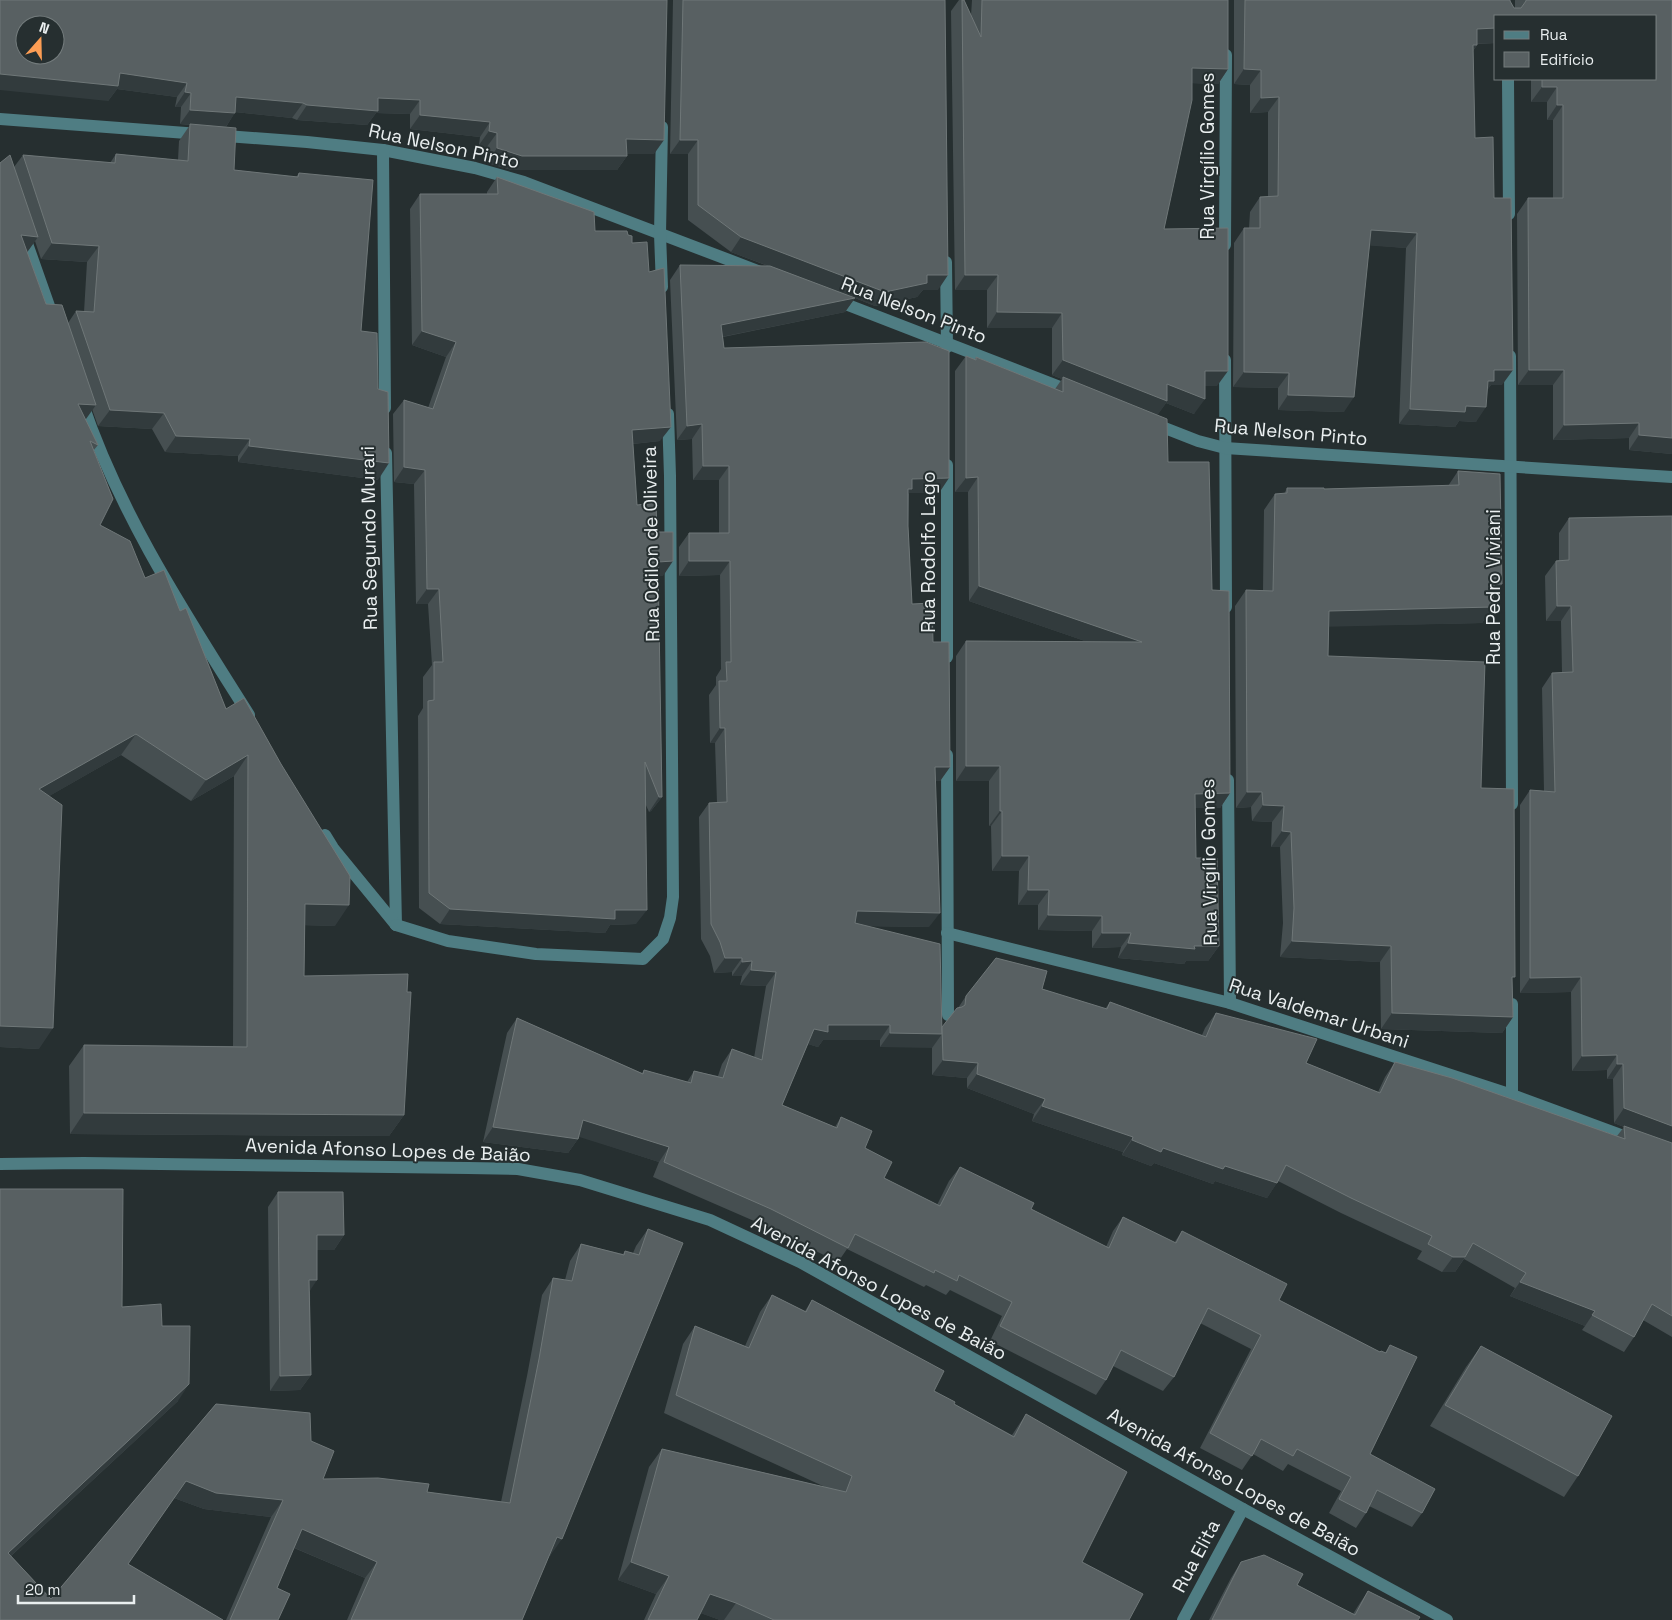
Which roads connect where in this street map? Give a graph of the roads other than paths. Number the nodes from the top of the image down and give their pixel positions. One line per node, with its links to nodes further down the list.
1 (1226, 40): 10 (street, Rua Virgílio Gomes)
2 (1508, 80): 7 (street)
3 (662, 117): 8 (street)
4 (0, 119): 5 (street, Rua Nelson Pinto)
5 (383, 150): 8 (street, Rua Nelson Pinto); 22 (street)
6 (19, 220): 14 (street)
7 (1509, 228)
8 (660, 234): 11 (street, Rua Nelson Pinto); 13 (street)
9 (946, 254): 15 (street)
10 (1225, 259)
11 (771, 276)
12 (826, 297): 15 (street, Rua Nelson Pinto)
13 (663, 302)
14 (58, 332)
15 (947, 342): 18 (street); 20 (street, Rua Nelson Pinto)
16 (1510, 347): 27 (street, Rua Pedro Viviani)
17 (1225, 348): 25 (street)
18 (947, 362)
19 (77, 389): 31 (street)
20 (1081, 395)
21 (667, 399): 36 (street, Rua Odilon de Oliveira)
22 (385, 416)
23 (1144, 420): 25 (street, Rua Nelson Pinto)
24 (386, 445): 36 (street, Rua Segundo Murari)
25 (1224, 448): 27 (street, Rua Nelson Pinto); 29 (street)
26 (947, 450): 30 (street, Rua Rodolfo Lago)
27 (1512, 466): 28 (street, Rua Nelson Pinto); 34 (street, Rua Pedro Viviani)
28 (1672, 477)
29 (1226, 616)
30 (947, 667)
31 (255, 724)
32 (947, 746): 37 (street)
33 (1227, 765): 39 (street, Rua Virgílio Gomes)
34 (1512, 816)
35 (317, 823): 36 (street)
36 (396, 925)
37 (947, 933): 39 (street, Rua Valdemar Urbani); 40 (street)
38 (1512, 996): 41 (street)
39 (1230, 1003): 41 (street, Rua Valdemar Urbani)
40 (948, 1015)
41 (1512, 1096): 42 (street, Rua Valdemar Urbani)
42 (1642, 1143)
43 (0, 1164): 44 (street, Avenida Afonso Lopes de Baião)
44 (1243, 1509): 45 (street, Rua Elita); 46 (street, Avenida Afonso Lopes de Baião)
45 (1183, 1620)
46 (1447, 1620)

